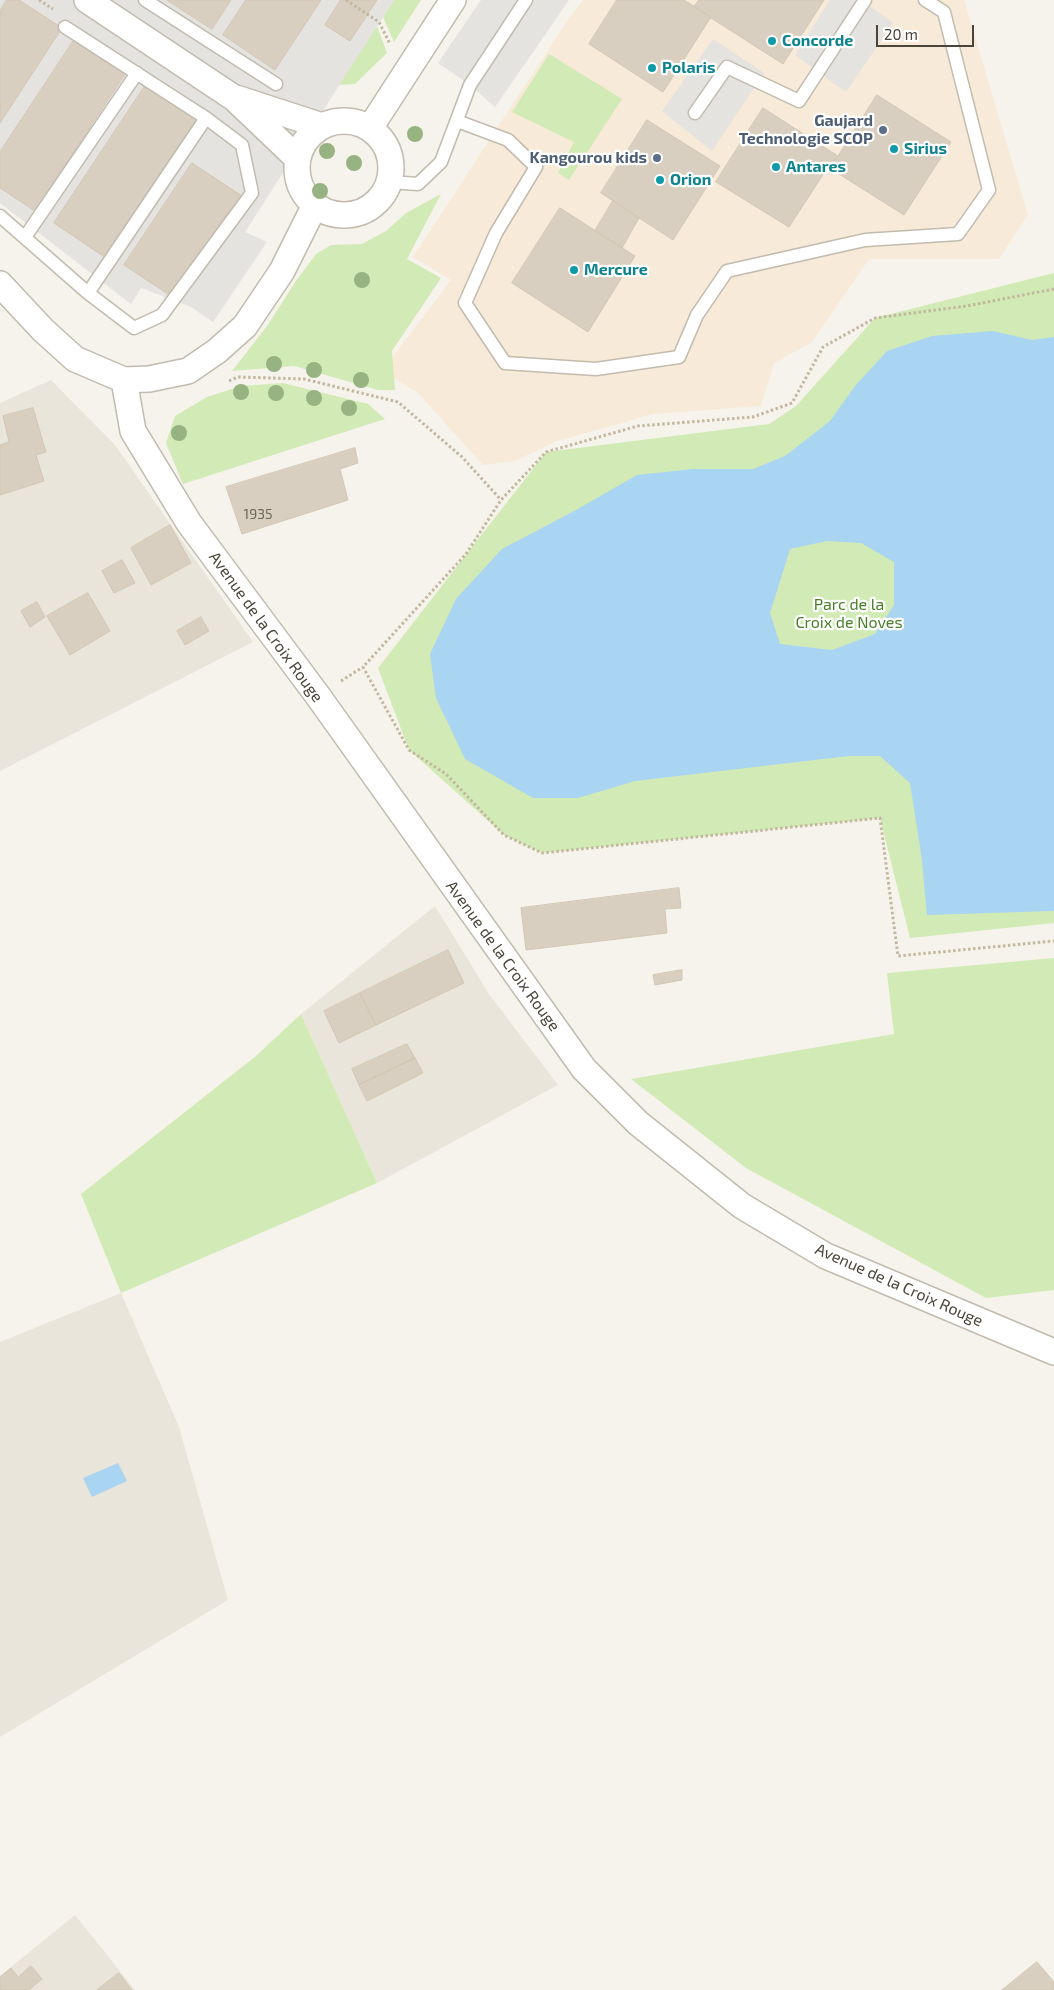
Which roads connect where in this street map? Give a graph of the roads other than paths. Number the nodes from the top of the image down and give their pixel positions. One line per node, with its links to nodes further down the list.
1 (87, 0): 10 (street)
2 (145, 0): 9 (lane)
3 (453, 0): 15 (street)
4 (526, 0): 13 (lane)
5 (865, 0): 11 (lane)
6 (925, 0): 13 (lane)
7 (65, 27): 8 (lane)
8 (137, 73): 12 (lane); 20 (lane)
9 (276, 84)
10 (234, 98): 14 (street); 16 (street)
11 (695, 113)
12 (206, 118): 22 (lane); 22 (lane)
13 (458, 121): 17 (lane)
14 (322, 126): 15 (street); 16 (street)
15 (370, 128): 17 (street)
16 (297, 158): 18 (street)
17 (390, 182): 18 (street)
18 (314, 205): 23 (street)
19 (0, 216): 20 (lane)
20 (26, 238): 22 (lane)
21 (0, 284): 23 (street)
22 (88, 293)
23 (124, 380): 24 (street, Avenue de la Croix Rouge)
24 (1054, 1352)

